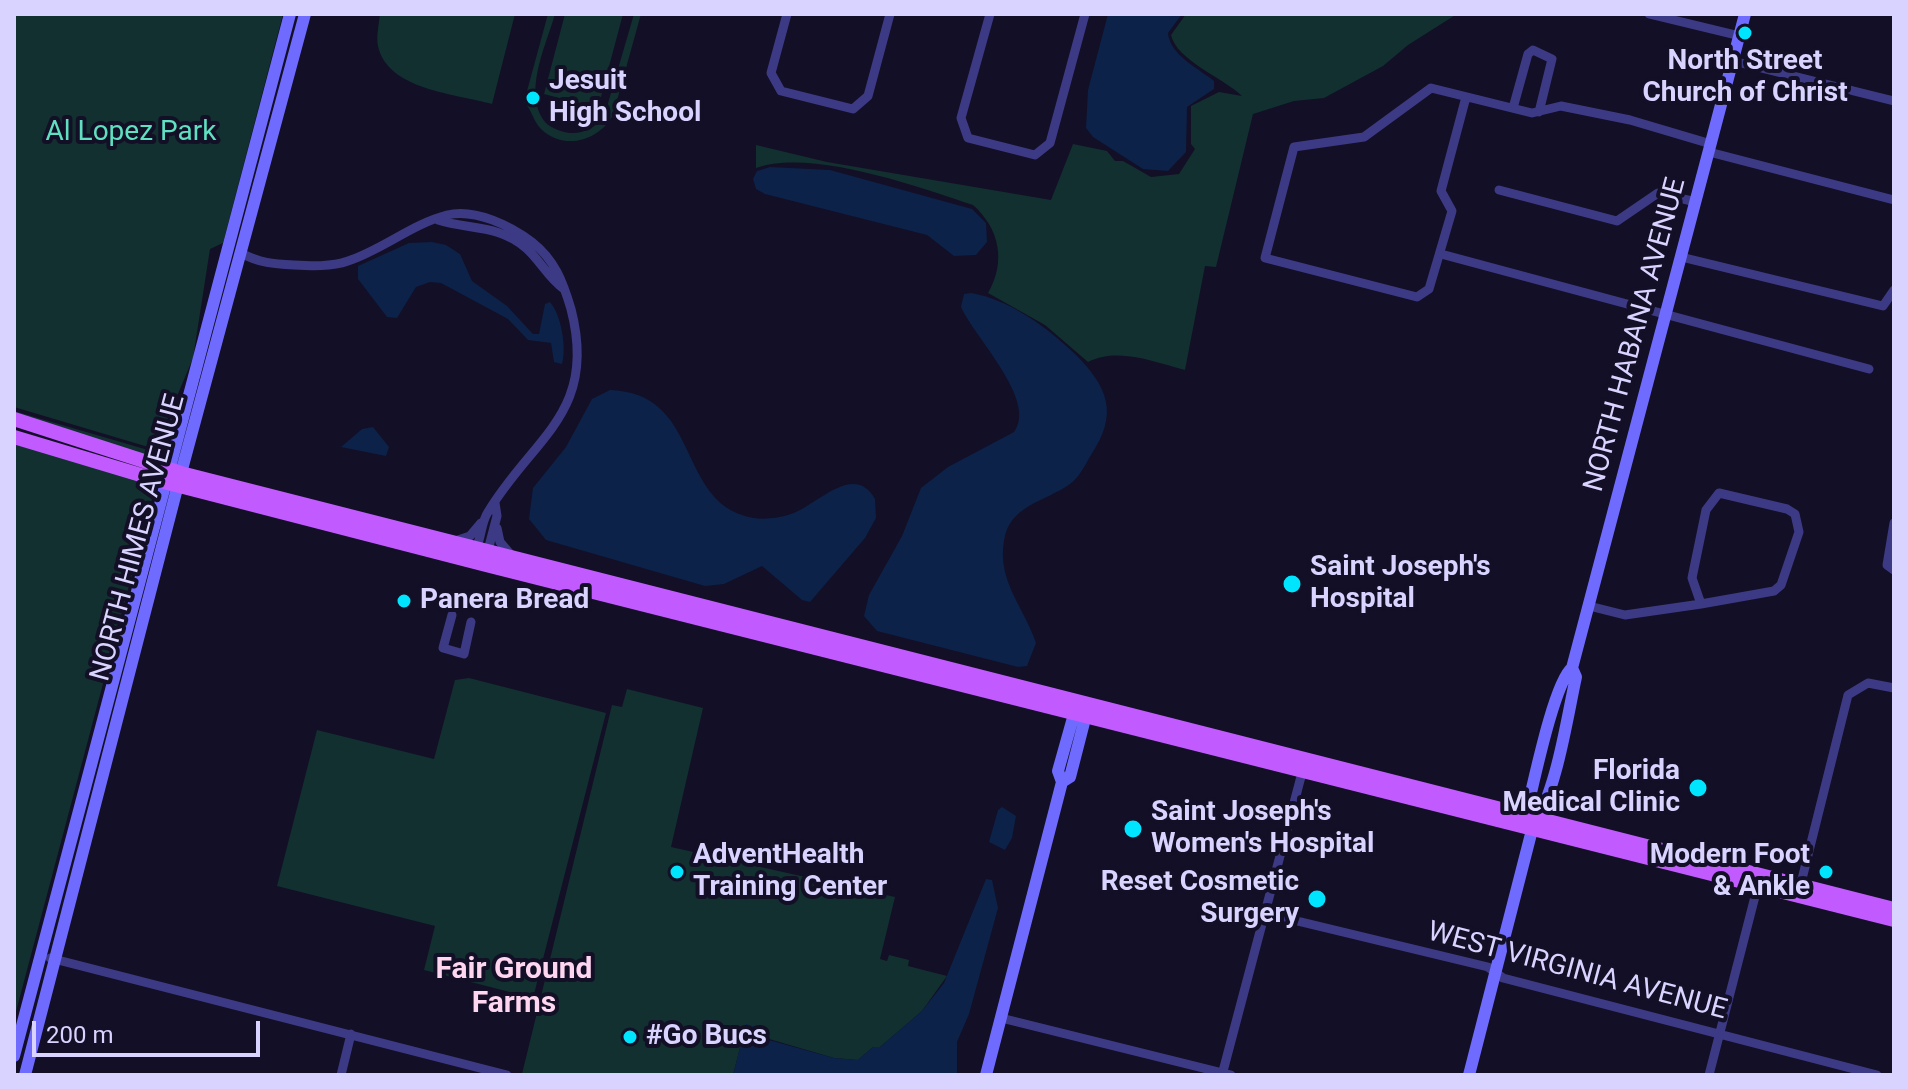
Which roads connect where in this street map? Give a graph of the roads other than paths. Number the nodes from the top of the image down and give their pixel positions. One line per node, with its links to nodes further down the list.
1 (787, 14): 2 (street)
2 (890, 14)
3 (990, 14): 4 (street)
4 (1085, 14)
5 (1649, 14): 9 (street)
6 (1745, 14): 9 (street, NORTH HABANA AVENUE)
7 (290, 16): 8 (street); 15 (street, NORTH HIMES AVENUE)
8 (304, 18): 15 (street, NORTH HIMES AVENUE)
9 (1740, 36): 10 (street, NORTH HABANA AVENUE)
10 (1733, 61): 12 (street); 16 (street, NORTH HABANA AVENUE)
11 (1466, 97): 13 (street); 21 (street); 21 (street)
12 (1894, 101)
13 (1513, 108): 14 (street); 14 (street)
14 (1539, 112): 16 (street)
15 (269, 122): 20 (street, NORTH HIMES AVENUE); 28 (street, NORTH HIMES AVENUE)
16 (1710, 148): 18 (street); 19 (street, NORTH HABANA AVENUE)
17 (1499, 190): 19 (street)
18 (1894, 200)
19 (1696, 202): 22 (street, NORTH HABANA AVENUE)
20 (241, 253): 28 (street, NORTH HIMES AVENUE); 29 (street)
21 (1441, 254): 24 (street)
22 (1681, 257): 23 (street); 24 (street, NORTH HABANA AVENUE)
23 (1894, 290)
24 (1666, 313): 25 (street); 36 (street, NORTH HABANA AVENUE)
25 (1869, 369)
26 (14, 419): 28 (main road)
27 (14, 437): 28 (main road)
28 (172, 477): 31 (main road); 32 (main road); 42 (street, NORTH HIMES AVENUE); 43 (street, NORTH HIMES AVENUE)
29 (491, 518): 31 (street); 32 (street); 33 (street)
30 (1894, 523): 34 (street)
31 (451, 542): 32 (main road)
32 (483, 555): 33 (main road); 40 (main road)
33 (514, 558): 40 (main road)
34 (1894, 570)
35 (1701, 604): 35 (street); 36 (street)
36 (1589, 606): 44 (street, NORTH HABANA AVENUE)
37 (452, 615): 38 (street)
38 (471, 622)
39 (1894, 688): 46 (street)
40 (1082, 707): 41 (main road); 52 (street)
41 (1305, 763): 44 (main road); 48 (street)
42 (85, 785): 43 (street); 49 (street, NORTH HIMES AVENUE)
43 (99, 788): 50 (street, NORTH HIMES AVENUE)
44 (1532, 820): 45 (main road); 51 (street, NORTH HABANA AVENUE)
45 (1759, 881): 46 (main road); 54 (street)
46 (1799, 891): 47 (main road)
47 (1892, 911)
48 (1264, 913): 51 (street, WEST VIRGINIA AVENUE); 56 (street)
49 (40, 956): 50 (street); 55 (street, NORTH HIMES AVENUE)
50 (54, 959): 53 (street); 57 (street, NORTH HIMES AVENUE)
51 (1495, 972): 54 (street, WEST VIRGINIA AVENUE); 61 (street, NORTH HABANA AVENUE)
52 (1001, 1018): 56 (street); 60 (street)
53 (351, 1034): 58 (street); 59 (street)
54 (1720, 1035): 62 (street); 63 (street, WEST VIRGINIA AVENUE)
55 (14, 1056)
56 (1225, 1074)
57 (25, 1075)
58 (341, 1075)
59 (507, 1075)
60 (986, 1075)
61 (1469, 1075)
62 (1709, 1075)
63 (1877, 1075)

